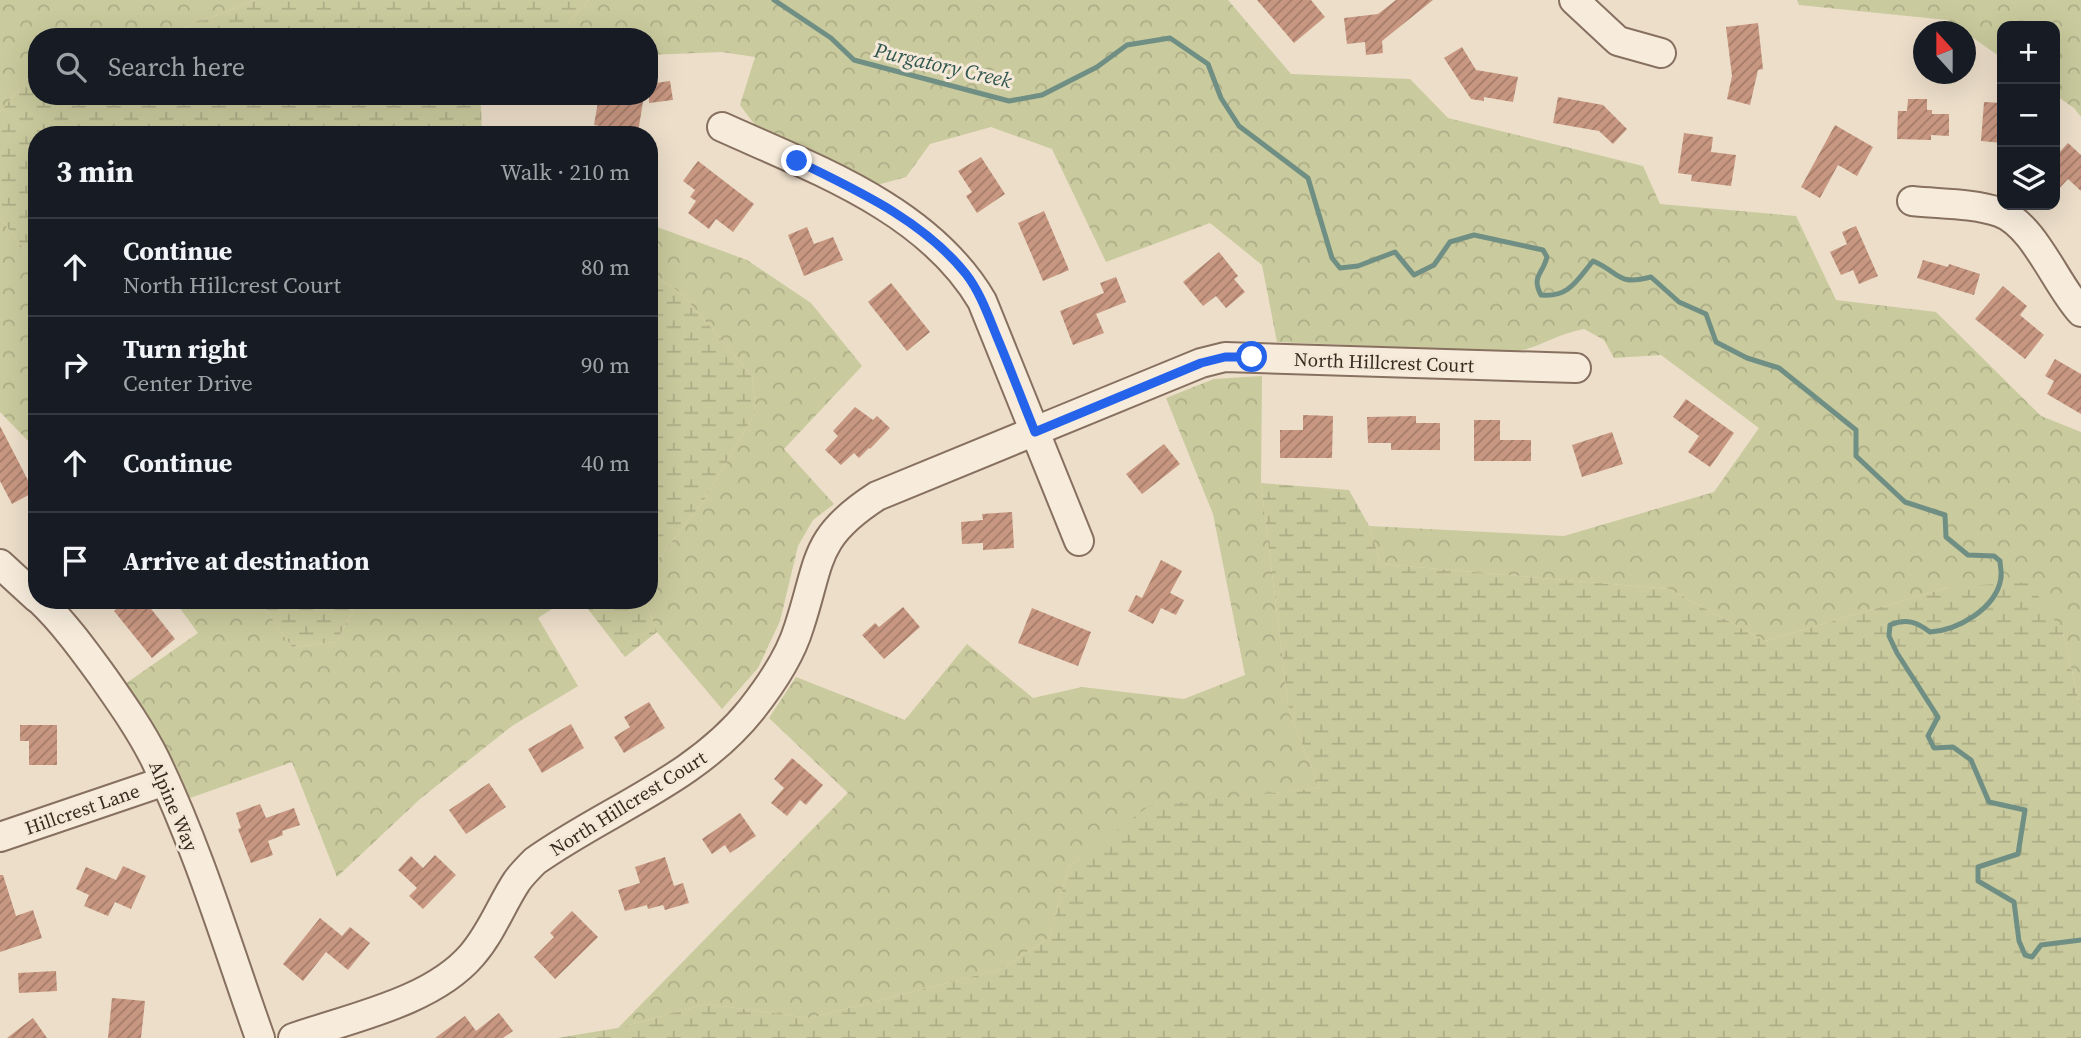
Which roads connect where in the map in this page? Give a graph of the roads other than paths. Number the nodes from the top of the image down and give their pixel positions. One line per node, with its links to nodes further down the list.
1 (1574, 0): 2 (street)
2 (1661, 53)
3 (722, 127): 7 (street)
4 (1912, 201): 5 (street)
5 (2081, 312)
6 (1576, 368): 7 (street, North Hillcrest Court)
7 (1035, 432): 8 (street); 15 (street, North Hillcrest Court)
8 (1079, 541)
9 (0, 564): 10 (street, Alpine Way)
10 (28, 590)
11 (49, 609): 12 (street, Alpine Way)
12 (165, 781): 13 (street, Hillcrest Lane); 14 (street, Alpine Way)
13 (0, 837)
14 (260, 1038)
15 (293, 1038)

